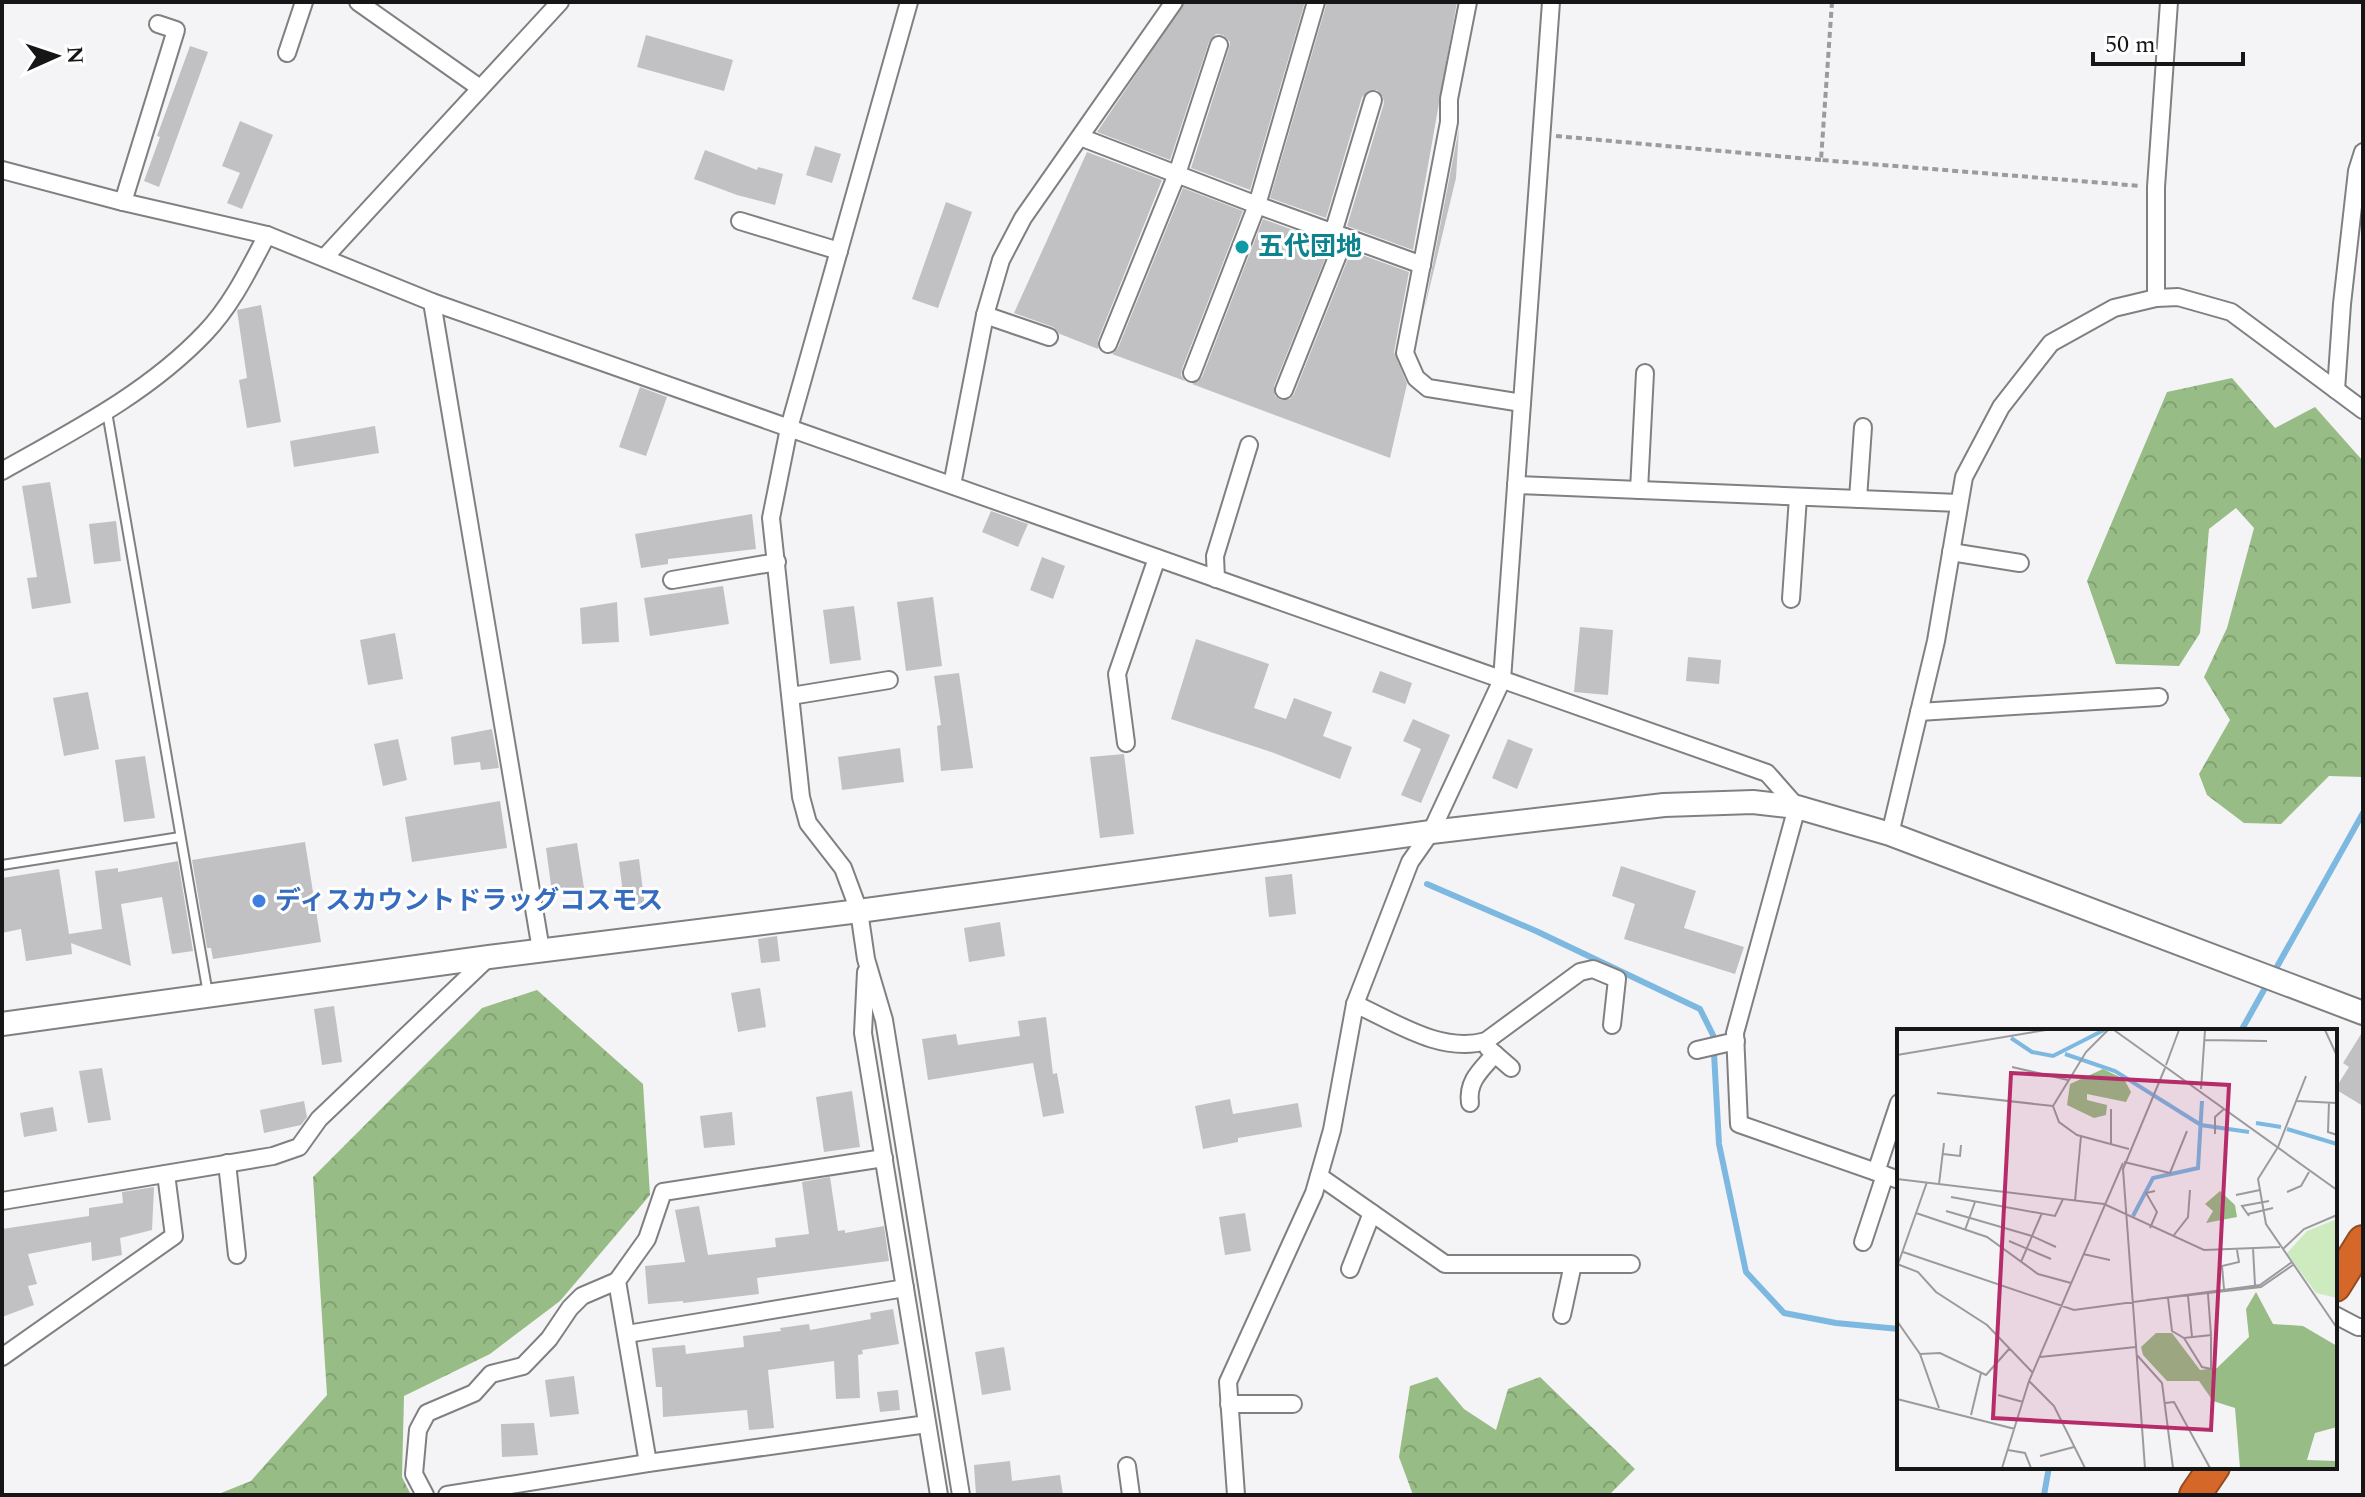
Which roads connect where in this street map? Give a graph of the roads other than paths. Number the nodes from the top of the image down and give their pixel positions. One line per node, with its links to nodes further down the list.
1 (304, 2): 12 (street)
2 (358, 2): 13 (street)
3 (560, 2): 13 (street)
4 (909, 2): 24 (street)
5 (1174, 2): 15 (street)
6 (1316, 2): 20 (street)
7 (1468, 2): 26 (street)
8 (1551, 2): 36 (street)
9 (2169, 2): 27 (street)
10 (158, 24): 19 (street)
11 (1219, 45): 18 (street)
12 (287, 53)
13 (480, 88): 25 (street)
14 (1373, 100): 23 (street)
15 (1080, 137): 18 (street); 29 (street)
16 (2363, 152): 35 (street)
17 (2, 170): 19 (street)
18 (1177, 174): 20 (street); 31 (street)
19 (123, 202): 22 (street)
20 (1257, 205): 23 (street); 32 (street)
21 (740, 221): 24 (street)
22 (267, 235): 25 (street); 38 (street)
23 (1339, 235): 26 (street); 34 (street)
24 (839, 251): 40 (street)
25 (325, 257): 28 (street)
26 (1422, 265): 36 (street)
27 (2156, 298): 35 (street); 48 (street)
28 (432, 302): 40 (street); 68 (street)
29 (985, 315): 30 (street); 43 (street)
30 (1049, 337)
31 (1108, 344)
32 (1192, 373)
33 (1645, 373): 45 (street)
34 (1284, 390)
35 (2336, 390): 37 (street)
36 (1522, 403): 44 (street)
37 (2363, 410)
38 (107, 412): 42 (street); 65 (lane)
39 (1863, 427): 47 (street)
40 (789, 428): 43 (street); 51 (street)
41 (1249, 445): 53 (street)
42 (2, 471)
43 (952, 485): 50 (street)
44 (1516, 485): 45 (street); 57 (street)
45 (1639, 490): 46 (street)
46 (1798, 497): 47 (street); 55 (street)
47 (1858, 499): 48 (street)
48 (1959, 503): 49 (street)
49 (1951, 552): 52 (street); 60 (street)
50 (1157, 558): 53 (street); 61 (street)
51 (777, 562): 54 (street); 58 (street)
52 (2020, 563)
53 (1216, 579): 57 (street)
54 (672, 580)
55 (1791, 599)
56 (889, 680): 58 (street)
57 (1502, 680): 62 (street); 63 (street)
58 (791, 696): 67 (street)
59 (2159, 697): 60 (street)
60 (1919, 712): 64 (street)
61 (1126, 743)
62 (1797, 807): 63 (street); 64 (street); 77 (street)
63 (1431, 832): 67 (street); 72 (street)
64 (1890, 834): 73 (street)
65 (180, 837): 66 (lane); 71 (lane)
66 (2, 865)
67 (859, 911): 68 (street); 70 (street)
68 (541, 950): 69 (street)
69 (489, 957): 71 (street); 84 (street)
70 (866, 959): 83 (street); 112 (street)
71 (209, 998): 74 (street)
72 (1355, 1004): 76 (street); 86 (street)
73 (2363, 1013)
74 (2, 1024)
75 (1612, 1025): 76 (street)
76 (1481, 1042): 79 (street)
77 (1731, 1042): 78 (street); 87 (street)
78 (1698, 1049)
79 (1495, 1054): 80 (street); 81 (street)
80 (1511, 1068)
81 (1470, 1103)
82 (1897, 1115): 87 (street)
83 (884, 1158): 96 (street); 98 (street)
84 (227, 1163): 85 (street); 92 (street)
85 (166, 1174): 88 (street); 103 (street)
86 (1319, 1176): 89 (street); 104 (street)
87 (1887, 1176): 91 (street)
88 (2, 1201)
89 (1372, 1213): 93 (street); 95 (street)
90 (2363, 1241): 97 (highway)
91 (1863, 1242)
92 (237, 1255)
93 (1573, 1264): 94 (street); 99 (street)
94 (1631, 1264)
95 (1350, 1269)
96 (617, 1281): 102 (street); 109 (street)
97 (2337, 1283)
98 (905, 1288): 102 (street); 106 (street)
99 (1562, 1315)
100 (2337, 1316): 101 (street)
101 (2363, 1327)
102 (627, 1334): 107 (street)
103 (2, 1357)
104 (1229, 1404): 105 (street); 114 (street)
105 (1293, 1404)
106 (927, 1424): 107 (street); 111 (street)
107 (648, 1463): 110 (street)
108 (1127, 1466): 113 (street)
109 (425, 1495)
110 (447, 1495)
111 (939, 1495)
112 (961, 1495)
113 (1131, 1495)
114 (1236, 1495)

